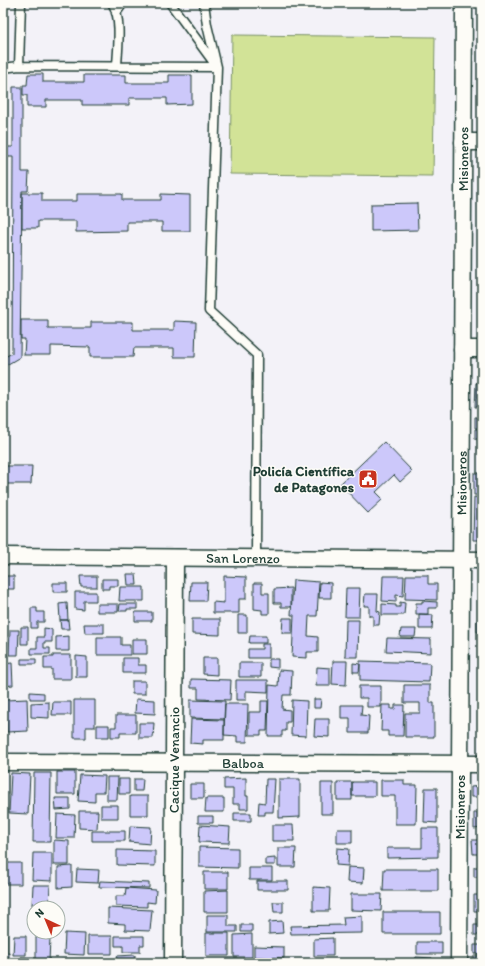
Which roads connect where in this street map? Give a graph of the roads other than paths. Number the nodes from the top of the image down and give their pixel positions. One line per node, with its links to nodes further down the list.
1 (21, 3): 9 (lane)
2 (112, 3): 7 (lane)
3 (123, 3): 7 (lane)
4 (170, 3): 10 (lane)
5 (204, 3): 10 (lane)
6 (464, 3): 12 (street, Misioneros)
7 (116, 13): 8 (lane)
8 (117, 65): 9 (lane); 10 (lane)
9 (20, 66): 11 (lane)
10 (217, 67): 18 (lane)
11 (3, 68)
12 (463, 142): 13 (street); 14 (street, Misioneros)
13 (482, 142)
14 (462, 349): 15 (street); 19 (street, Misioneros)
15 (482, 349)
16 (3, 556): 17 (street, San Lorenzo)
17 (175, 558): 18 (street, San Lorenzo); 22 (street, Cacique Venancio)
18 (256, 558): 19 (street, San Lorenzo)
19 (461, 560): 20 (street, San Lorenzo); 23 (street, Misioneros)
20 (482, 560)
21 (3, 762): 22 (street, Balboa)
22 (174, 763): 23 (street, Balboa); 25 (street, Cacique Venancio)
23 (460, 764): 24 (street, Balboa); 26 (street, Misioneros)
24 (482, 764)
25 (173, 963)
26 (459, 963)

